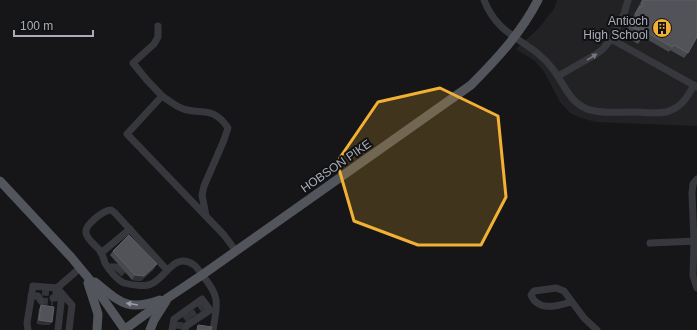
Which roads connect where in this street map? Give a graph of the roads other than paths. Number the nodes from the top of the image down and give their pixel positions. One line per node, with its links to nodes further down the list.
1 (484, 0): 5 (street)
2 (538, 0): 5 (main road, HOBSON PIKE)
3 (628, 0): 6 (street)
4 (158, 26): 9 (street)
5 (514, 37): 7 (street); 16 (main road, HOBSON PIKE)
6 (611, 39): 7 (street, one-way to 6); 8 (street)
7 (558, 76): 8 (street)
8 (695, 86)
9 (162, 96): 12 (street); 12 (street)
10 (697, 179): 14 (street)
11 (0, 181): 21 (main road)
12 (206, 216): 16 (street)
13 (130, 229): 17 (street); 17 (street); 20 (street)
14 (695, 242): 15 (street); 25 (street)
15 (650, 243)
16 (236, 251): 22 (main road, HOBSON PIKE)
17 (101, 253): 18 (street)
18 (109, 268): 19 (street); 24 (street)
19 (119, 268)
20 (167, 270): 22 (street); 24 (street)
21 (83, 271): 26 (street); 27 (main road, one-way to 21); 33 (main road); 34 (main road)
22 (202, 275): 27 (main road, HOBSON PIKE); 29 (street)
23 (126, 276): 24 (street)
24 (130, 284)
25 (697, 288)
26 (56, 296): 31 (street); 31 (street); 32 (street)
27 (169, 297): 34 (main road, HOBSON PIKE); 35 (main road)
28 (570, 302): 28 (street); 37 (street)
29 (216, 305): 30 (street); 36 (street)
30 (189, 317)
31 (66, 320)
32 (28, 330)
33 (98, 330)
34 (125, 330)
35 (150, 330)
36 (213, 330)
37 (597, 330)

